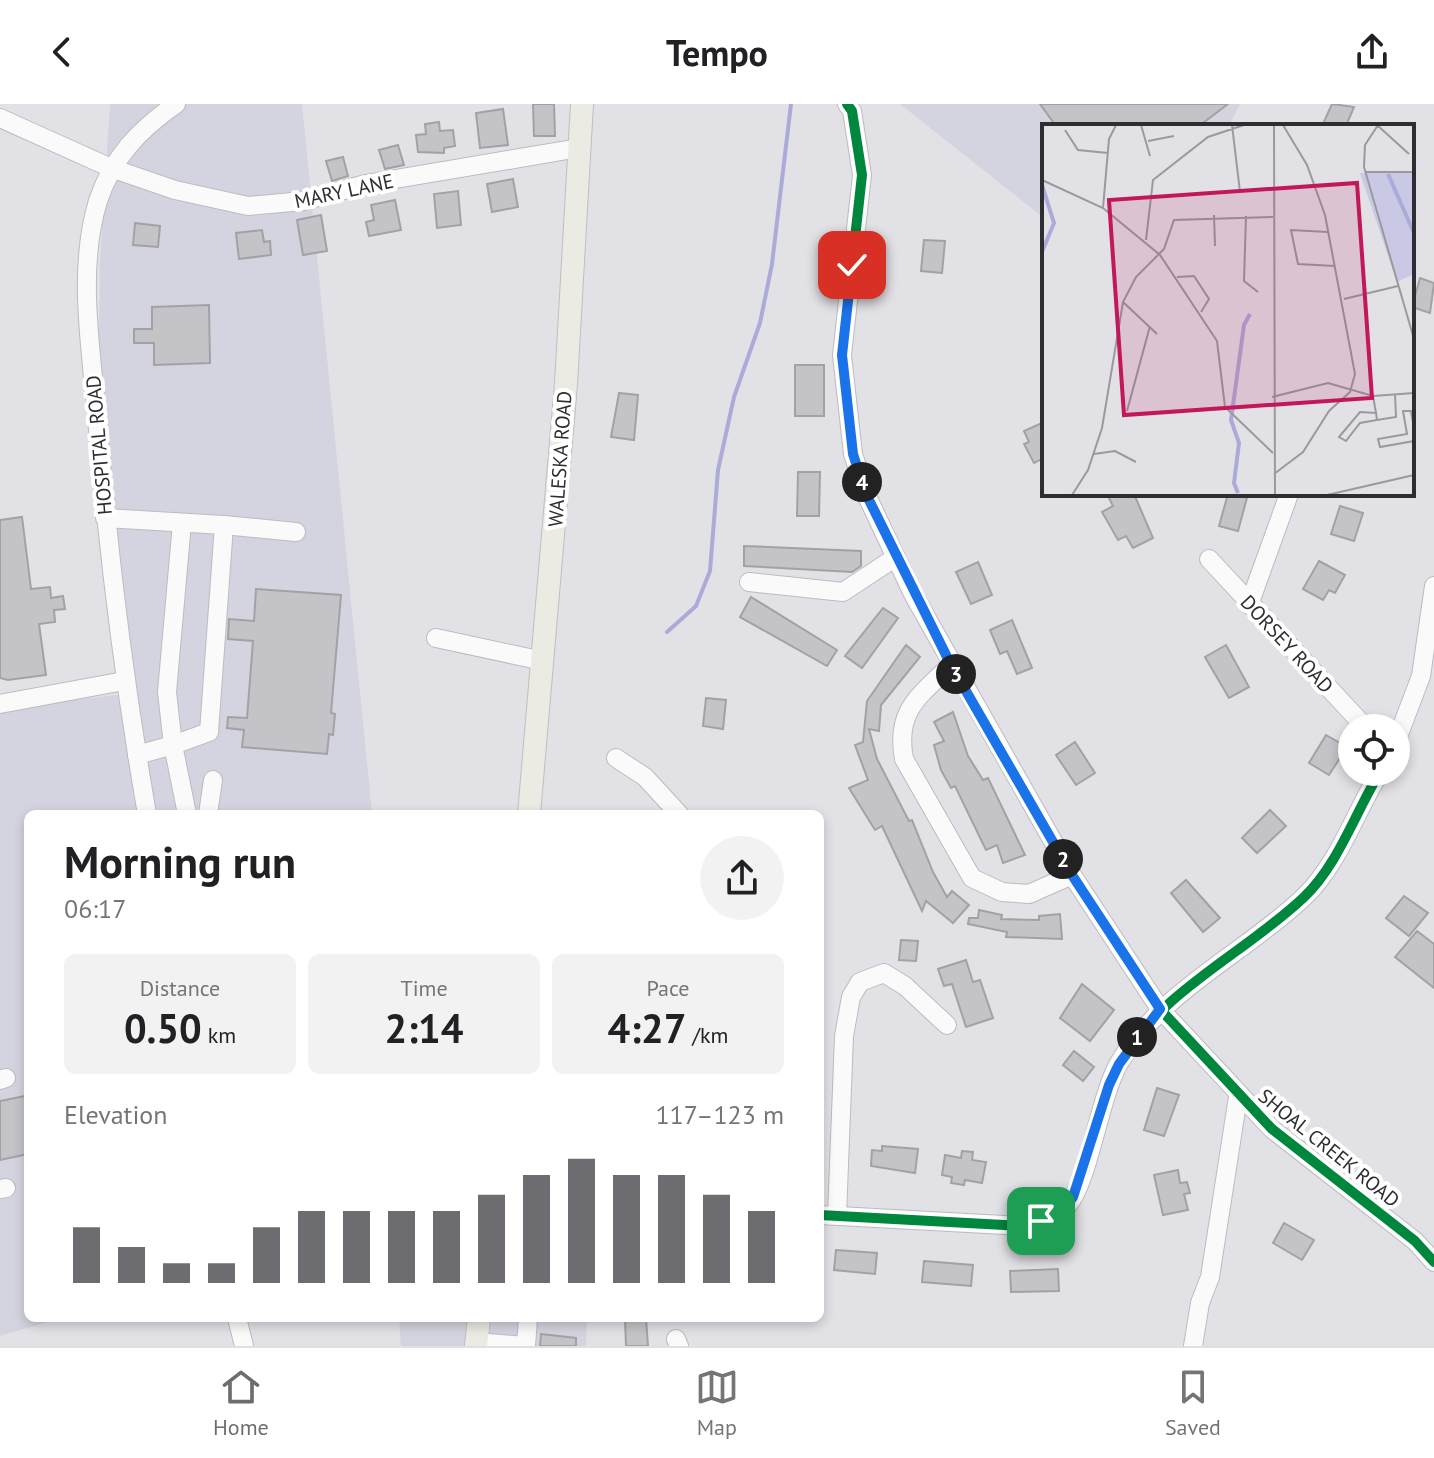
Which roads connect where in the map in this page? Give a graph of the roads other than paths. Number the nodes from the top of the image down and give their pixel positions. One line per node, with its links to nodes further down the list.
1 (176, 104): 6 (street, HOSPITAL ROAD)
2 (582, 104): 5 (main road, WALESKA ROAD)
3 (847, 104): 12 (street, SHOAL CREEK ROAD)
4 (0, 118): 6 (street, MARY LANE)
5 (579, 148): 6 (street, MARY LANE); 18 (main road, WALESKA ROAD)
6 (111, 168): 8 (street, HOSPITAL ROAD)
7 (1288, 496): 16 (street)
8 (105, 518): 9 (street); 20 (street, HOSPITAL ROAD)
9 (182, 523): 10 (street); 24 (street)
10 (224, 525): 11 (street); 24 (street)
11 (296, 532)
12 (896, 557): 14 (street); 19 (street, SHOAL CREEK ROAD)
13 (1209, 559): 16 (street, DORSEY ROAD)
14 (749, 582)
15 (1434, 586): 23 (street)
16 (1249, 605): 22 (street, DORSEY ROAD)
17 (436, 638): 18 (street)
18 (543, 661): 32 (main road, WALESKA ROAD)
19 (951, 665): 34 (street, SHOAL CREEK ROAD); 34 (street)
20 (124, 681): 21 (street); 25 (street, HOSPITAL ROAD)
21 (0, 704)
22 (1353, 714)
23 (1407, 714)
24 (173, 745): 25 (street); 30 (street)
25 (137, 755): 29 (street, HOSPITAL ROAD)
26 (616, 758): 33 (street)
27 (213, 780): 31 (street)
28 (1372, 786): 35 (street)
29 (146, 810)
30 (186, 810)
31 (209, 810)
32 (529, 810)
33 (675, 810)
34 (1072, 875): 35 (street, SHOAL CREEK ROAD)
35 (1160, 1009): 37 (street, SHOAL CREEK ROAD); 38 (street)
36 (947, 1025): 38 (street)
37 (1238, 1097): 39 (street, SHOAL CREEK ROAD); 46 (street)
38 (829, 1216)
39 (1434, 1262)
40 (238, 1322): 44 (street)
41 (479, 1322): 43 (main road)
42 (528, 1322): 45 (street)
43 (476, 1344): 45 (street)
44 (244, 1346)
45 (526, 1346)
46 (1193, 1346)

